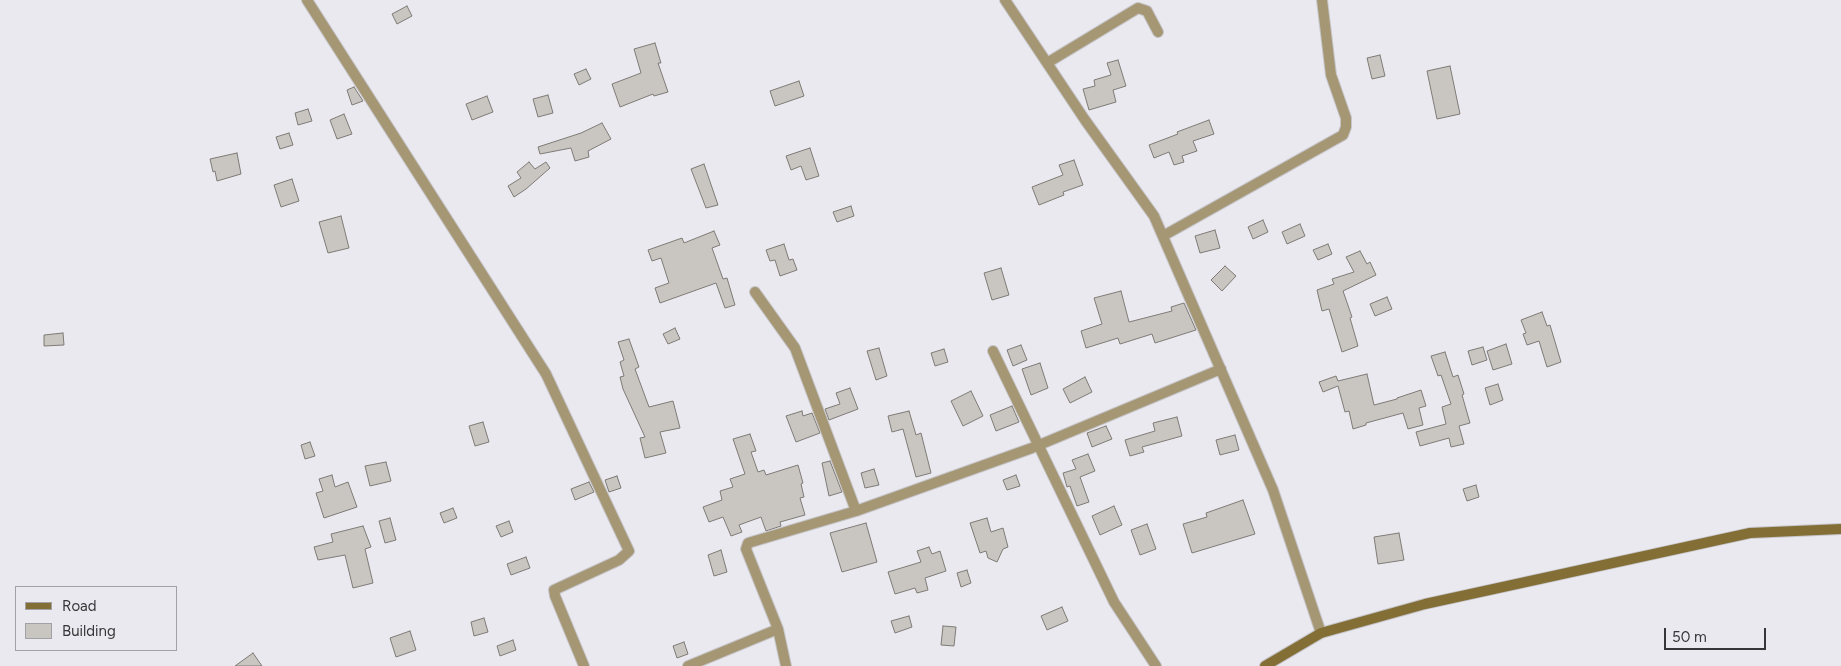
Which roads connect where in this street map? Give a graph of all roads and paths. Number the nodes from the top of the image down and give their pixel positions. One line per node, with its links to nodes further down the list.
1 (307, 0): 15 (street)
2 (1005, 0): 5 (street)
3 (1322, 0): 6 (street)
4 (1158, 32): 5 (street)
5 (1047, 63): 6 (street)
6 (1163, 236): 9 (street)
7 (755, 292): 11 (street)
8 (994, 351): 10 (street)
9 (1221, 369): 10 (street); 14 (street)
10 (1039, 445): 11 (street); 18 (street)
11 (856, 511): 13 (street)
12 (1841, 529): 14 (street)
13 (778, 629): 16 (street); 17 (street)
14 (1321, 633): 19 (street)
15 (584, 666)
16 (688, 666)
17 (786, 666)
18 (1156, 666)
19 (1265, 666)

